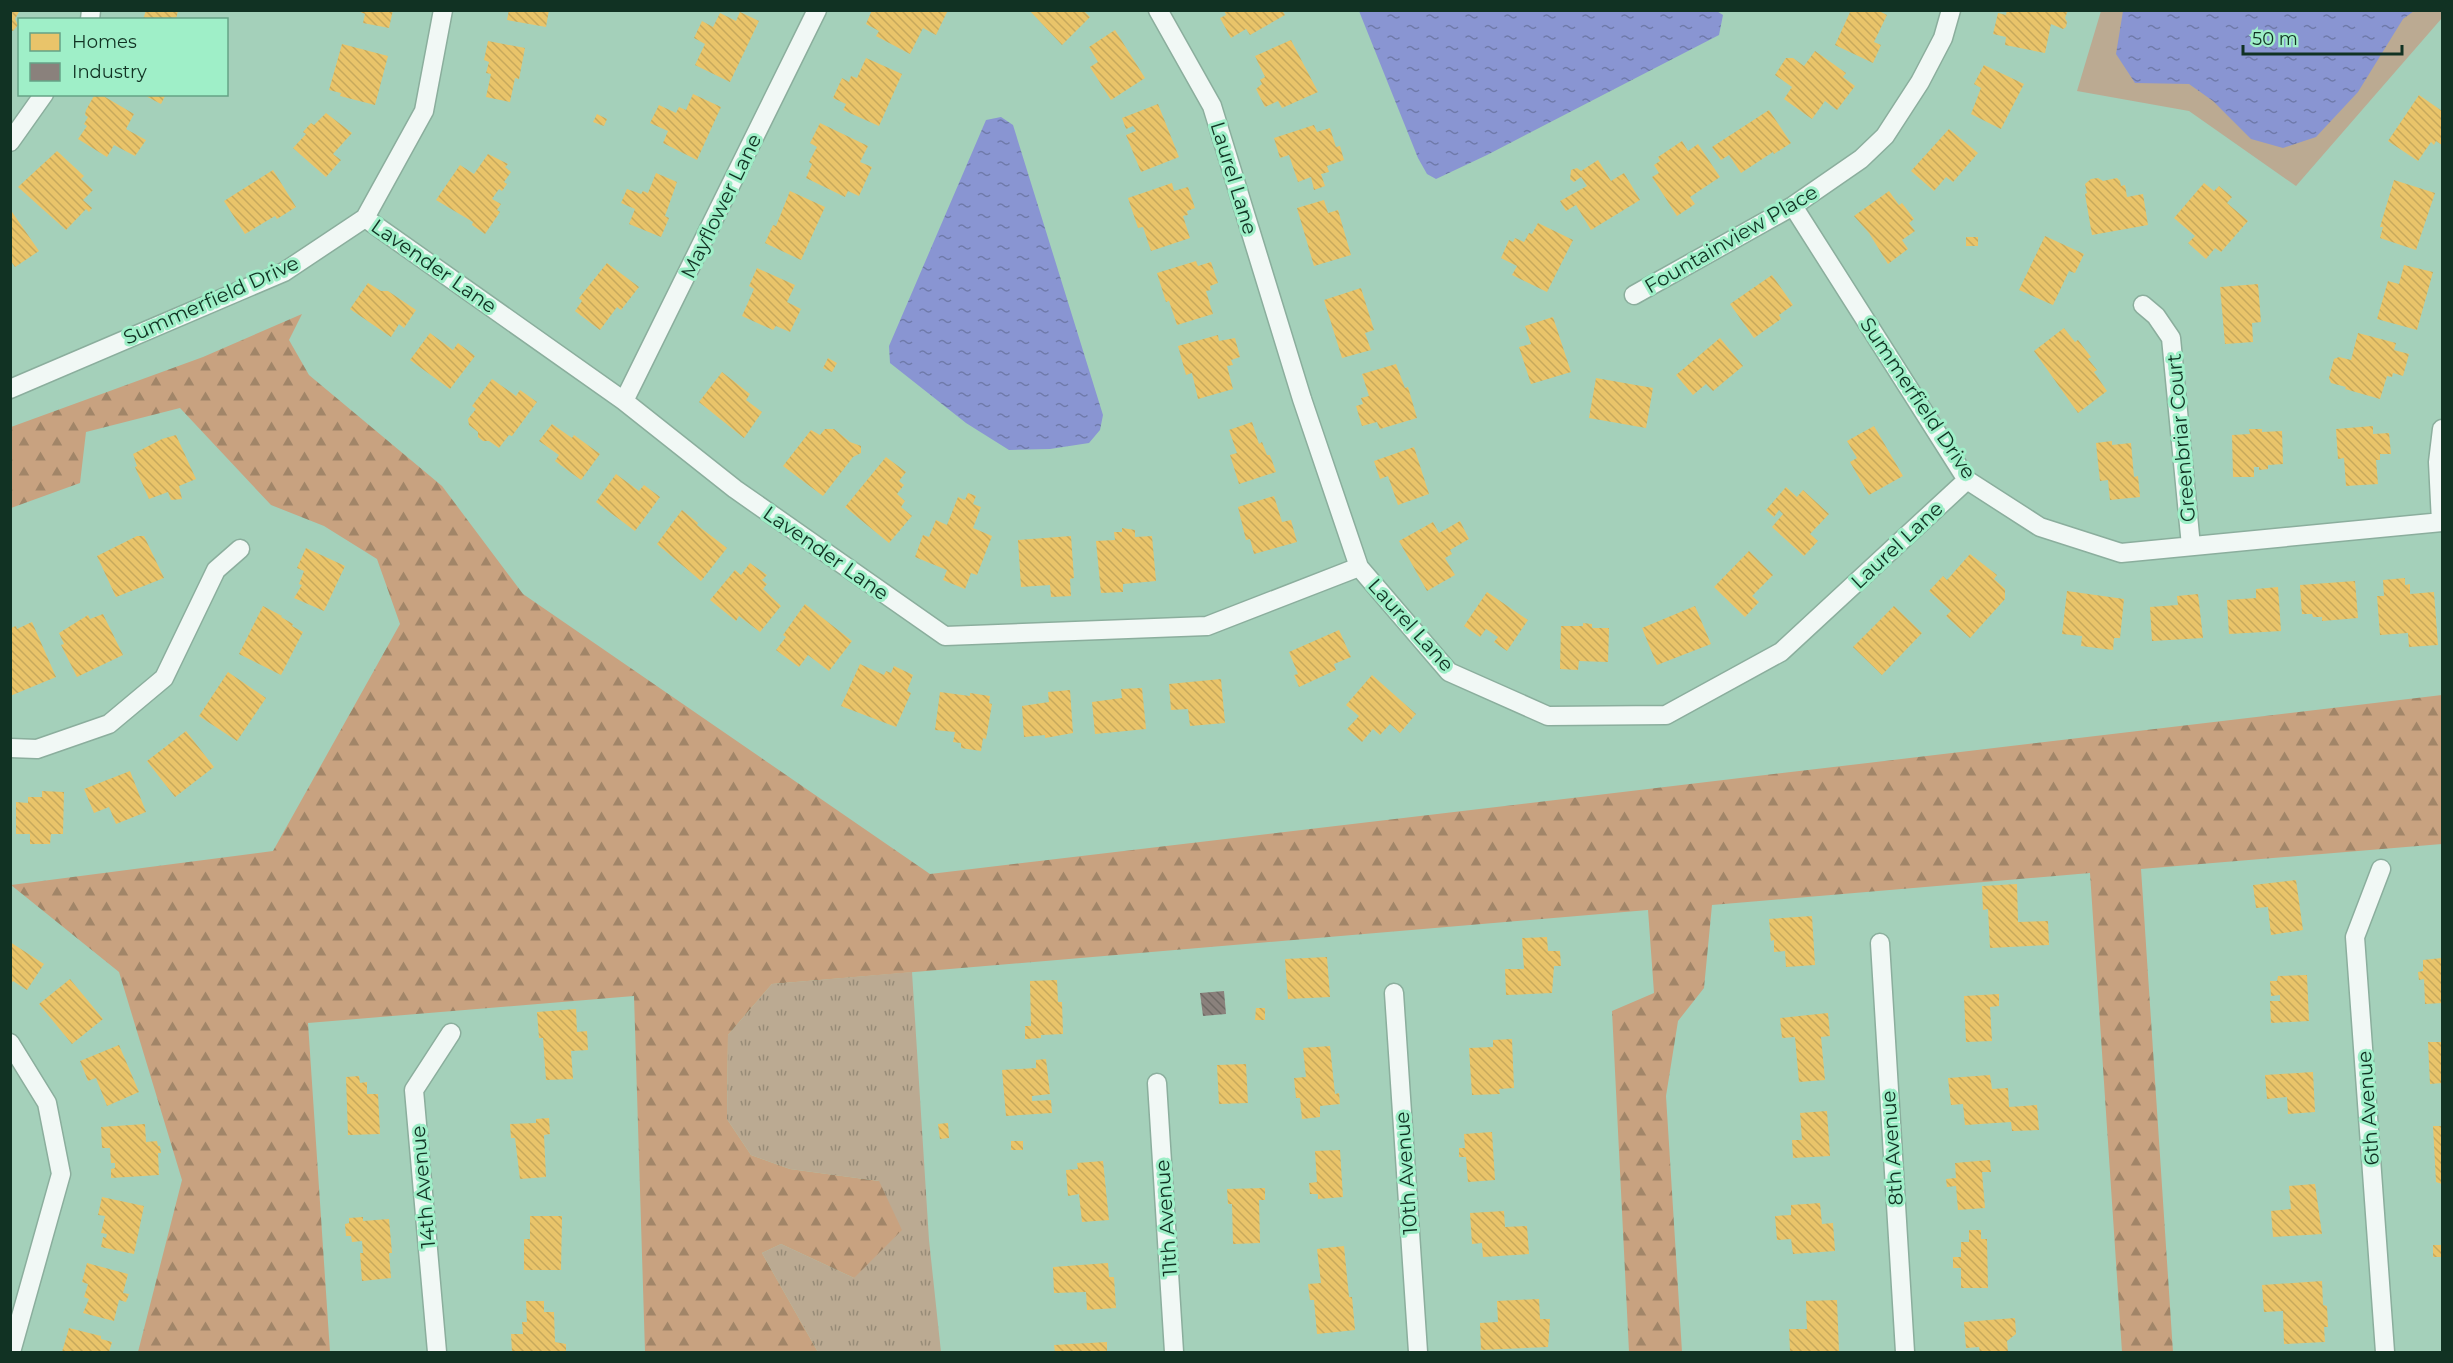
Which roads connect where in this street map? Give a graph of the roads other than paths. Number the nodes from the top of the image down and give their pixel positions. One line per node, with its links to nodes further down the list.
1 (443, 10): 8 (street, Summerfield Drive)
2 (817, 10): 12 (street, Mayflower Lane)
3 (1158, 10): 18 (street, Laurel Lane)
4 (1951, 10): 7 (street, Fountainview Place)
5 (43, 96): 6 (street)
6 (10, 142)
7 (1793, 206): 9 (street, Fountainview Place); 14 (street, Summerfield Drive)
8 (365, 218): 11 (street, Summerfield Drive); 12 (street, Lavender Lane)
9 (1634, 295)
10 (2143, 305): 16 (street, Greenbriar Court)
11 (10, 389)
12 (624, 401): 18 (street, Lavender Lane)
13 (2442, 429): 15 (street)
14 (1967, 480): 16 (street, Summerfield Drive); 18 (street, Laurel Lane)
15 (2442, 522): 16 (street, Summerfield Drive)
16 (2191, 546)
17 (240, 549): 19 (street)
18 (1359, 567)
19 (10, 747)
20 (2381, 869): 31 (street, 6th Avenue)
21 (1880, 943): 30 (street, 8th Avenue)
22 (1394, 993): 29 (street, 10th Avenue)
23 (451, 1033): 27 (street, 14th Avenue)
24 (10, 1043): 26 (street)
25 (1157, 1083): 28 (street, 11th Avenue)
26 (11, 1353)
27 (437, 1353)
28 (1174, 1353)
29 (1418, 1353)
30 (1905, 1353)
31 (2385, 1353)

